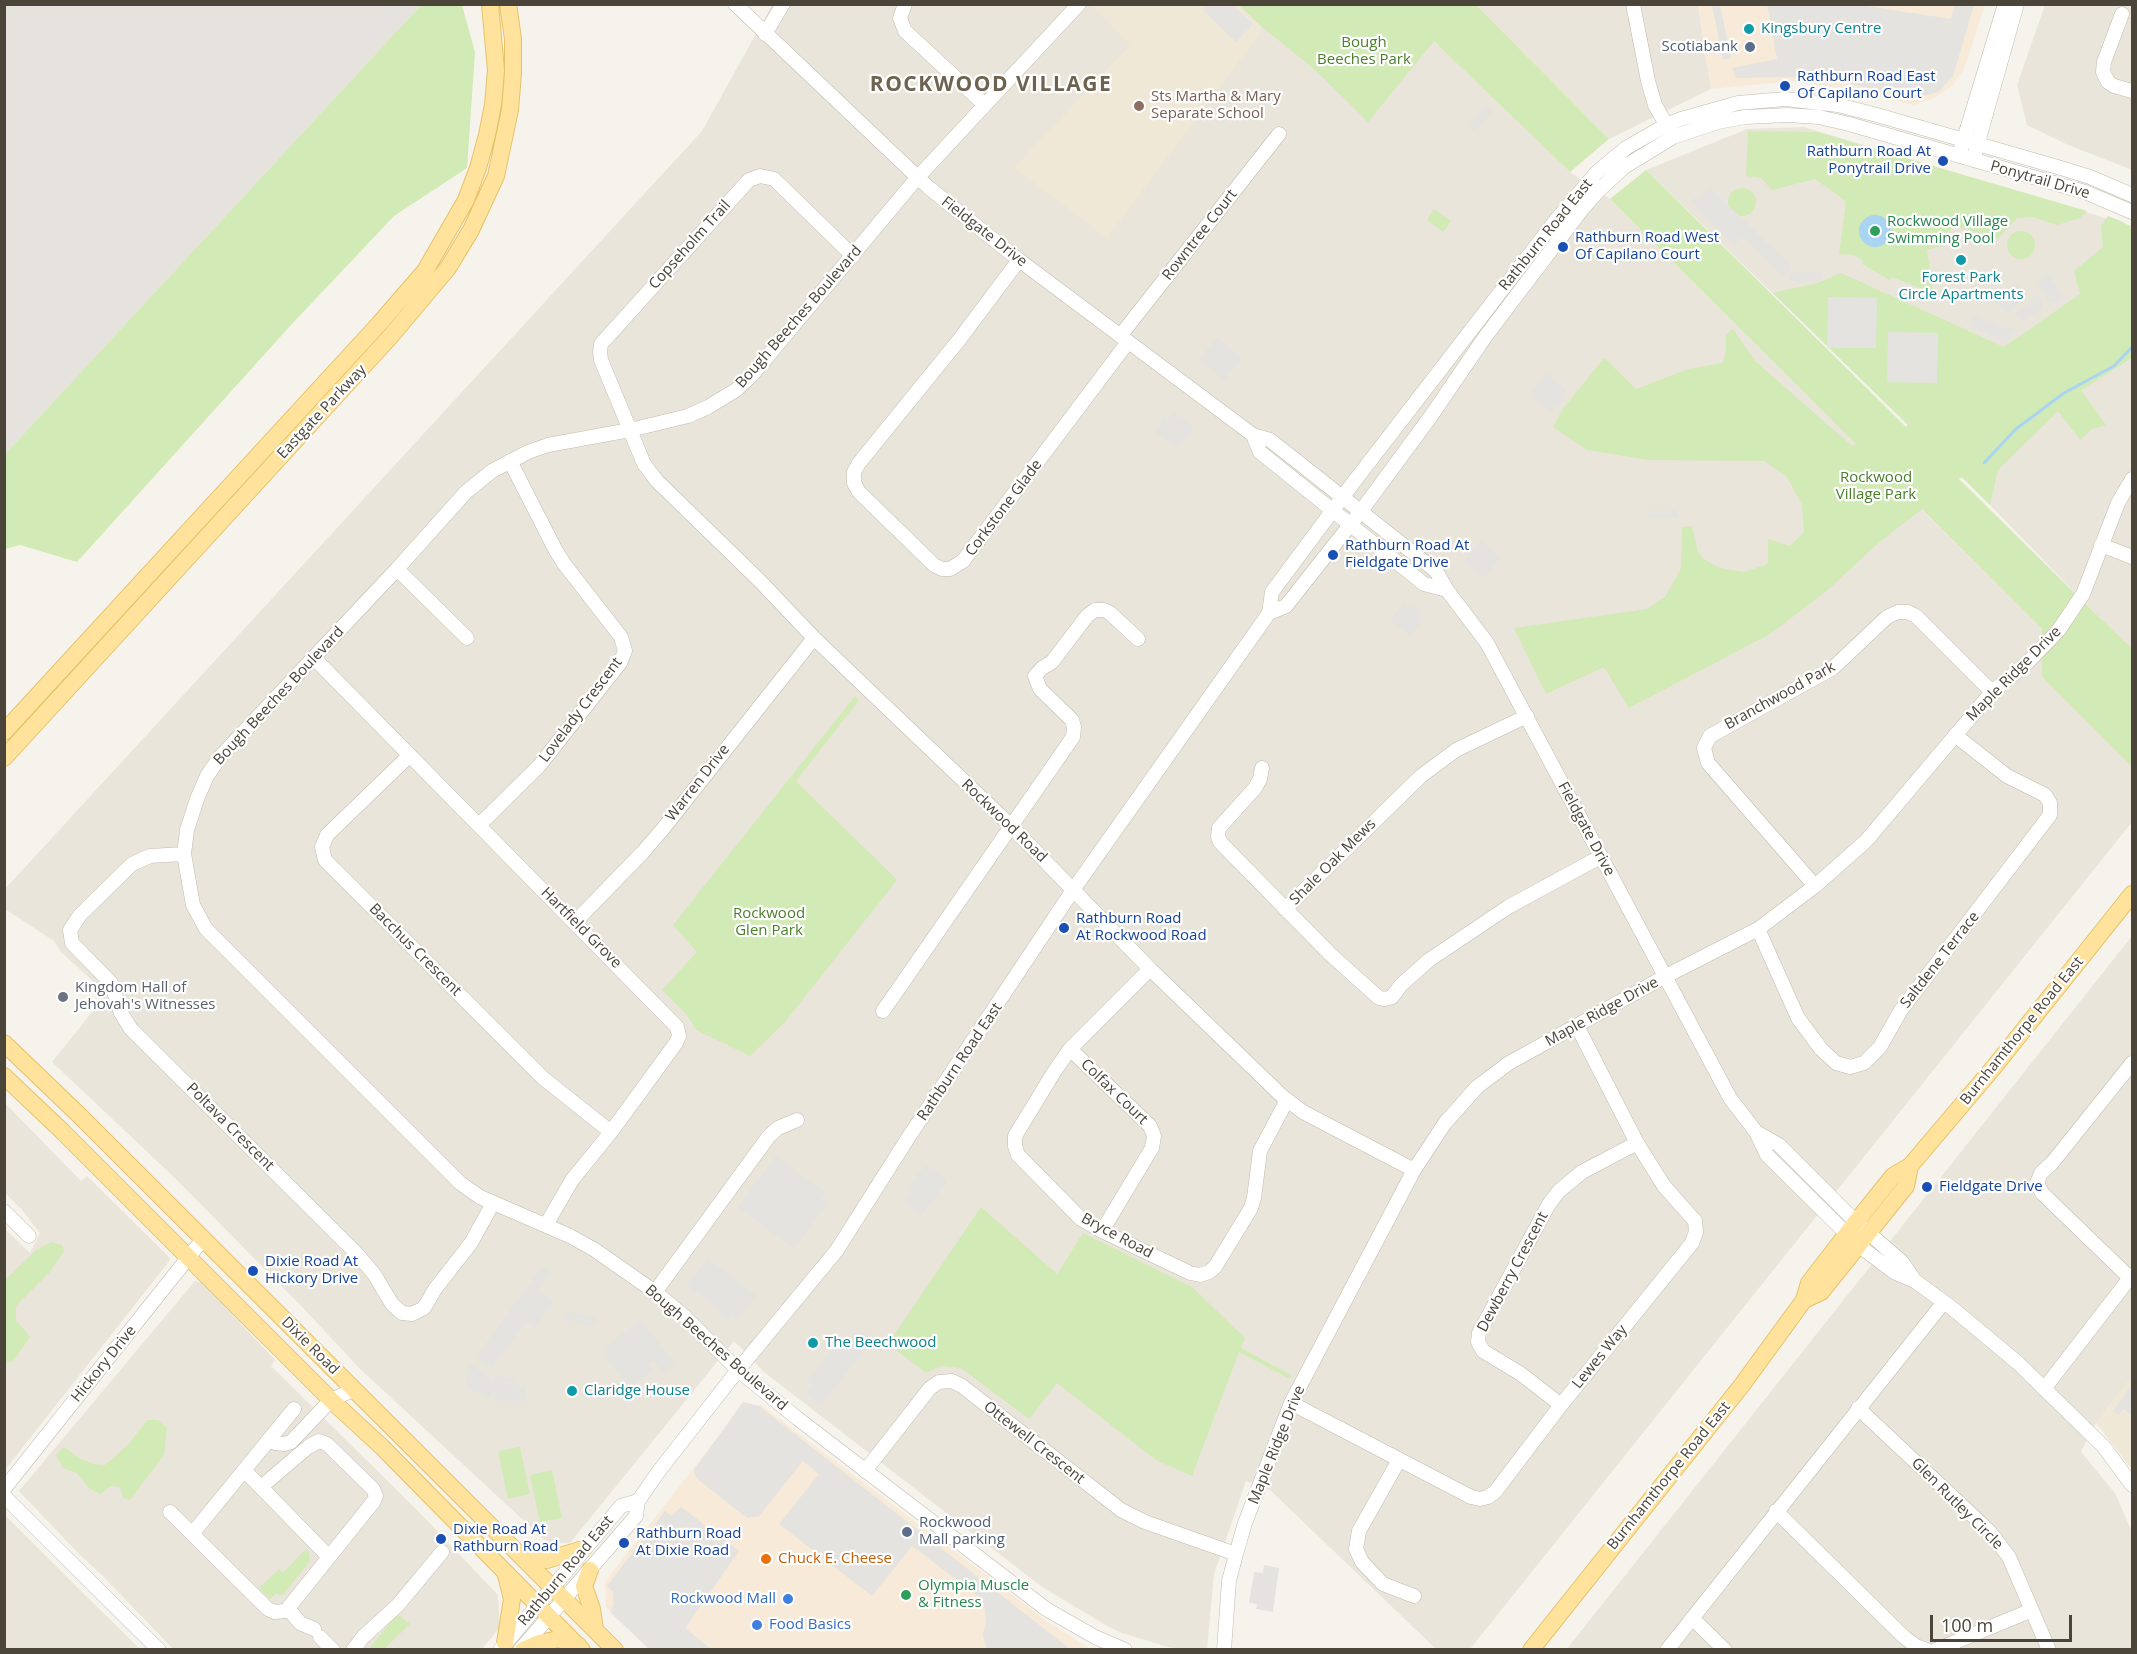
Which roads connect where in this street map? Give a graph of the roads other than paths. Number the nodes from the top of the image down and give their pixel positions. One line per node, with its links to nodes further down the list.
1 (490, 4): 43 (main road, Eastgate Parkway)
2 (508, 4): 46 (main road, Eastgate Parkway)
3 (735, 4): 11 (street, Fieldgate Drive)
4 (783, 4): 11 (street)
5 (905, 4): 13 (street)
6 (1079, 4): 13 (street, Bough Beeches Boulevard)
7 (1633, 4): 14 (street)
8 (2005, 4): 16 (street)
9 (2017, 4): 16 (street)
10 (2122, 14): 12 (street)
11 (765, 34): 18 (street, Fieldgate Drive)
12 (2133, 91)
13 (985, 105): 18 (street, Bough Beeches Boulevard)
14 (1670, 131): 16 (street, Rathburn Road East); 17 (street, Rathburn Road East); 28 (street, Rathburn Road East); 30 (street, Rathburn Road East)
15 (1279, 134): 23 (street, Rowntree Court)
16 (1970, 142): 17 (street); 19 (street, Ponytrail Drive)
17 (1959, 156): 20 (street, Ponytrail Drive)
18 (917, 178): 21 (street, Bough Beeches Boulevard); 22 (street, Fieldgate Drive)
19 (2133, 195)
20 (2133, 212)
21 (853, 256): 24 (street, Bough Beeches Boulevard); 24 (street, Copseholm Trail)
22 (1019, 260): 23 (street, Fieldgate Drive); 23 (street, Corkstone Glade)
23 (1124, 339): 25 (street, Fieldgate Drive)
24 (630, 430): 26 (street, Bough Beeches Boulevard); 38 (street, Rockwood Road)
25 (1254, 435): 28 (street, Fieldgate Drive); 29 (street, Fieldgate Drive)
26 (510, 461): 34 (street, Bough Beeches Boulevard); 48 (street, Lovelady Crescent)
27 (2133, 479): 32 (street, Maple Ridge Drive)
28 (1343, 497): 29 (street, Rathburn Road East); 30 (street, Fieldgate Drive)
29 (1333, 511): 31 (street, Fieldgate Drive); 36 (street, Rathburn Road East)
30 (1360, 511): 31 (street, Rathburn Road East); 35 (street, Fieldgate Drive)
31 (1350, 525): 35 (street, Fieldgate Drive); 36 (street, Rathburn Road East)
32 (2101, 545): 33 (street); 41 (street, Maple Ridge Drive)
33 (2133, 557)
34 (397, 569): 37 (street); 40 (street, Bough Beeches Boulevard)
35 (1447, 590): 42 (street, Fieldgate Drive)
36 (1269, 613): 53 (street, Rathburn Road East)
37 (467, 638)
38 (814, 638): 49 (street, Rockwood Road); 56 (street, Warren Drive)
39 (1138, 639): 49 (street)
40 (314, 658): 45 (street, Hartfield Grove); 50 (street, Bough Beeches Boulevard)
41 (1992, 692): 44 (street, Maple Ridge Drive); 52 (street, Branchwood Park)
42 (1527, 716): 51 (street, Fieldgate Drive); 55 (street, Shale Oak Mews)
43 (4, 732)
44 (1954, 735): 52 (street, Maple Ridge Drive); 57 (street, Saltdene Terrace)
45 (410, 755): 48 (street, Hartfield Grove); 68 (street, Bacchus Crescent)
46 (4, 758)
47 (1262, 768): 55 (street)
48 (479, 825): 56 (street, Hartfield Grove)
49 (1011, 826): 53 (street, Rockwood Road); 60 (street)
50 (184, 854): 71 (street, Bough Beeches Boulevard); 71 (street, Poltava Crescent)
51 (1600, 857): 55 (street, Shale Oak Mews); 59 (street, Fieldgate Drive)
52 (1815, 886): 57 (street, Maple Ridge Drive)
53 (1073, 890): 58 (street, Rockwood Road); 82 (street, Rathburn Road East)
54 (2133, 894): 75 (main road, Burnhamthorpe Road East)
55 (1285, 909)
56 (575, 922): 68 (street, Hartfield Grove)
57 (1758, 929): 59 (street, Maple Ridge Drive)
58 (1150, 969): 63 (street, Bryce Road); 66 (street, Rockwood Road)
59 (1666, 976): 61 (street, Maple Ridge Drive); 75 (street, Fieldgate Drive)
60 (883, 1011)
61 (1577, 1026): 69 (street, Lewes Way); 70 (street, Maple Ridge Drive)
62 (4, 1043): 77 (main road, Dixie Road)
63 (1070, 1049): 74 (street, Colfax Court); 74 (street, Bryce Road)
64 (2133, 1063): 79 (street)
65 (4, 1076): 78 (main road, Dixie Road)
66 (1287, 1100): 70 (street, Rockwood Road); 74 (street, Bryce Road)
67 (797, 1120): 80 (street)
68 (611, 1132): 73 (street, Hartfield Grove)
69 (1637, 1143): 87 (street, Lewes Way); 87 (street, Dewberry Crescent)
70 (1414, 1170): 85 (street, Maple Ridge Drive)
71 (494, 1203): 73 (street, Bough Beeches Boulevard)
72 (4, 1211): 76 (street)
73 (546, 1225): 80 (street, Bough Beeches Boulevard)
74 (1102, 1231)
75 (1857, 1234): 81 (street, Fieldgate Drive); 126 (main road, Burnhamthorpe Road East)
76 (29, 1236)
77 (203, 1239): 78 (street, Hickory Drive); 84 (main road, Dixie Road)
78 (189, 1258): 86 (main road, Dixie Road); 96 (street, Hickory Drive)
79 (2131, 1277): 83 (street)
80 (655, 1292): 82 (street, Bough Beeches Boulevard)
81 (1944, 1302): 83 (street, Fieldgate Drive); 88 (street)
82 (738, 1370): 93 (street, Bough Beeches Boulevard); 98 (street, Rathburn Road East)
83 (2044, 1389): 94 (street, Fieldgate Drive)
84 (354, 1390): 86 (street); 106 (main road, Dixie Road)
85 (1291, 1403): 91 (street, Lewes Way); 104 (street, Maple Ridge Drive)
86 (328, 1405): 90 (street); 108 (main road, Dixie Road)
87 (1561, 1405): 91 (street, Lewes Way)
88 (1858, 1408): 99 (street); 113 (street, Glen Rutley Circle)
89 (294, 1409): 90 (street)
90 (269, 1439): 92 (street)
91 (1399, 1460): 110 (street)
92 (244, 1470): 95 (street); 101 (street)
93 (865, 1471): 104 (street, Ottewell Crescent); 124 (street, Bough Beeches Boulevard)
94 (2133, 1485)
95 (261, 1487): 105 (street); 105 (street)
96 (4, 1489)
97 (4, 1496): 120 (street)
98 (638, 1501): 102 (street, Rathburn Road East); 107 (street, Rathburn Road East)
99 (1776, 1511): 116 (street); 129 (street)
100 (170, 1512): 101 (street)
101 (192, 1534): 114 (street)
102 (583, 1549): 106 (main road); 109 (street, Rathburn Road East)
103 (442, 1552): 122 (street)
104 (1236, 1554): 125 (street, Maple Ridge Drive)
105 (330, 1557): 121 (street)
106 (525, 1560): 109 (main road, Dixie Road)
107 (590, 1570): 111 (street, Rathburn Road East); 117 (main road)
108 (506, 1575): 112 (main road, Dixie Road); 118 (main road)
109 (552, 1587): 111 (main road, Dixie Road); 112 (street, Rathburn Road East)
110 (1414, 1596)
111 (565, 1599): 115 (street, Rathburn Road East); 117 (main road, Dixie Road)
112 (538, 1603): 115 (main road, Dixie Road); 118 (street, Rathburn Road East)
113 (2032, 1610): 130 (street); 131 (street, Glen Rutley Circle)
114 (285, 1611)
115 (550, 1616): 118 (street, Rathburn Road East); 119 (main road, Dixie Road)
116 (1692, 1618): 127 (street); 128 (street)
117 (595, 1630): 123 (main road, Dixie Road)
118 (512, 1648): 119 (main road)
119 (581, 1648)
120 (159, 1650)
121 (333, 1650)
122 (353, 1650)
123 (615, 1650)
124 (1125, 1650)
125 (1224, 1650)
126 (1531, 1650)
127 (1667, 1650)
128 (1725, 1650)
129 (1927, 1650)
130 (1936, 1650)
131 (2049, 1650)

